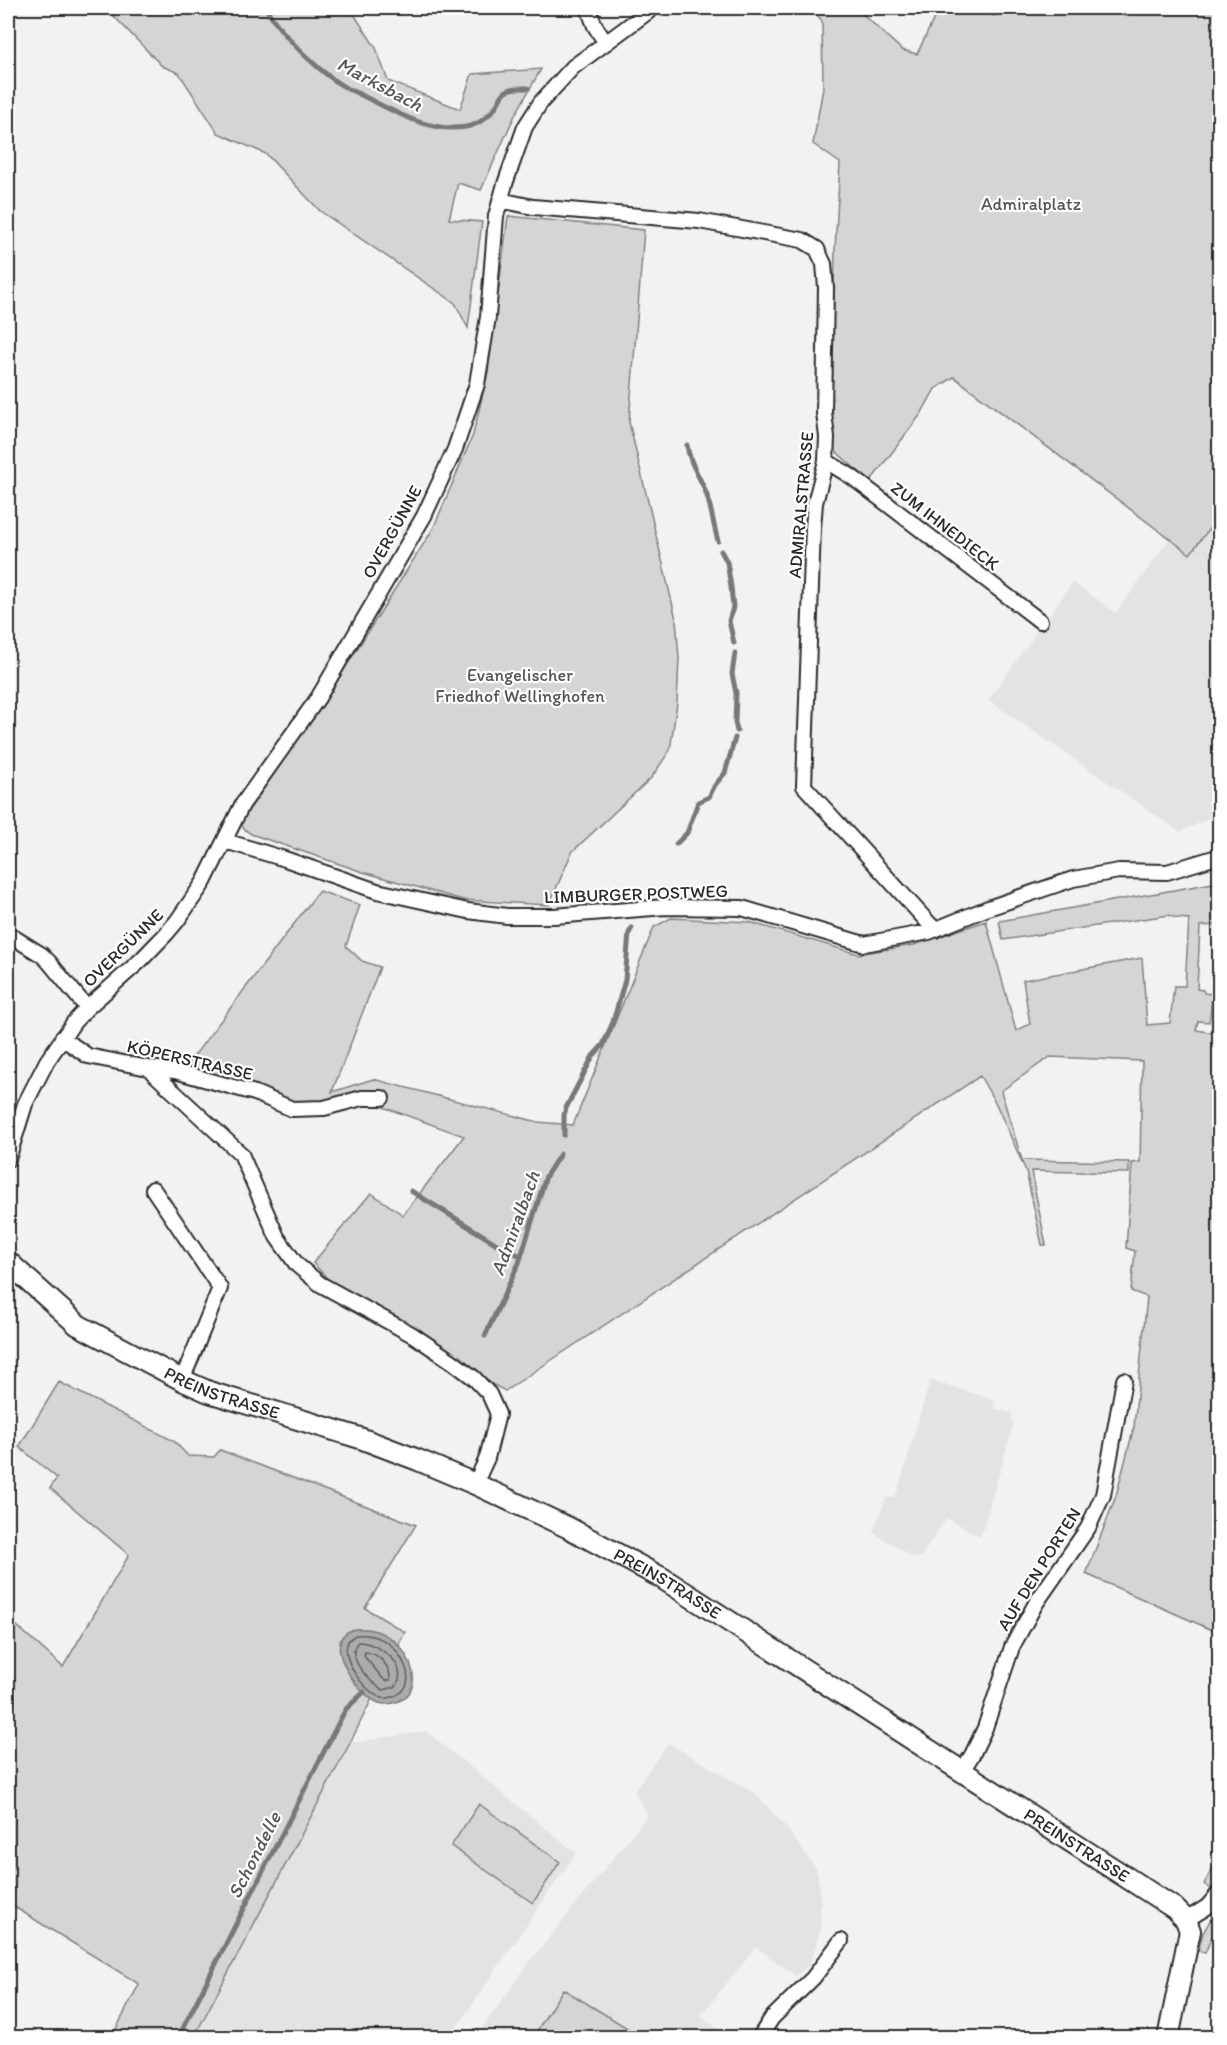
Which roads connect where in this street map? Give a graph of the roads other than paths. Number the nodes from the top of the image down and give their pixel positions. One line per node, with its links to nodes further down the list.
1 (588, 8): 3 (street)
2 (653, 8): 3 (street, OVERGÜNNE)
3 (605, 42): 4 (street, OVERGÜNNE)
4 (500, 200): 5 (street, ADMIRALSTRASSE); 7 (street, OVERGÜNNE)
5 (826, 461): 6 (street, ZUM IHNEDIECK); 9 (street, ADMIRALSTRASSE)
6 (1040, 621)
7 (225, 841): 9 (street, LIMBURGER POSTWEG); 11 (street, OVERGÜNNE)
8 (1220, 856): 9 (street, LIMBURGER POSTWEG)
9 (934, 930)
10 (8, 934): 11 (street)
11 (87, 1008): 12 (street, OVERGÜNNE)
12 (62, 1038): 13 (street, KÖPERSTRASSE); 15 (street, OVERGÜNNE)
13 (148, 1068): 14 (street, KÖPERSTRASSE); 20 (street)
14 (382, 1098)
15 (8, 1159)
16 (153, 1188): 18 (street)
17 (8, 1262): 18 (street, PREINSTRASSE)
18 (182, 1380): 20 (street, PREINSTRASSE)
19 (1124, 1380): 21 (street, AUF DEN PORTEN)
20 (476, 1484): 21 (street, PREINSTRASSE)
21 (962, 1771): 23 (street, PREINSTRASSE)
22 (1220, 1893): 23 (street)
23 (1186, 1920): 26 (street)
24 (841, 1941): 25 (street)
25 (759, 2037)
26 (1168, 2037)

